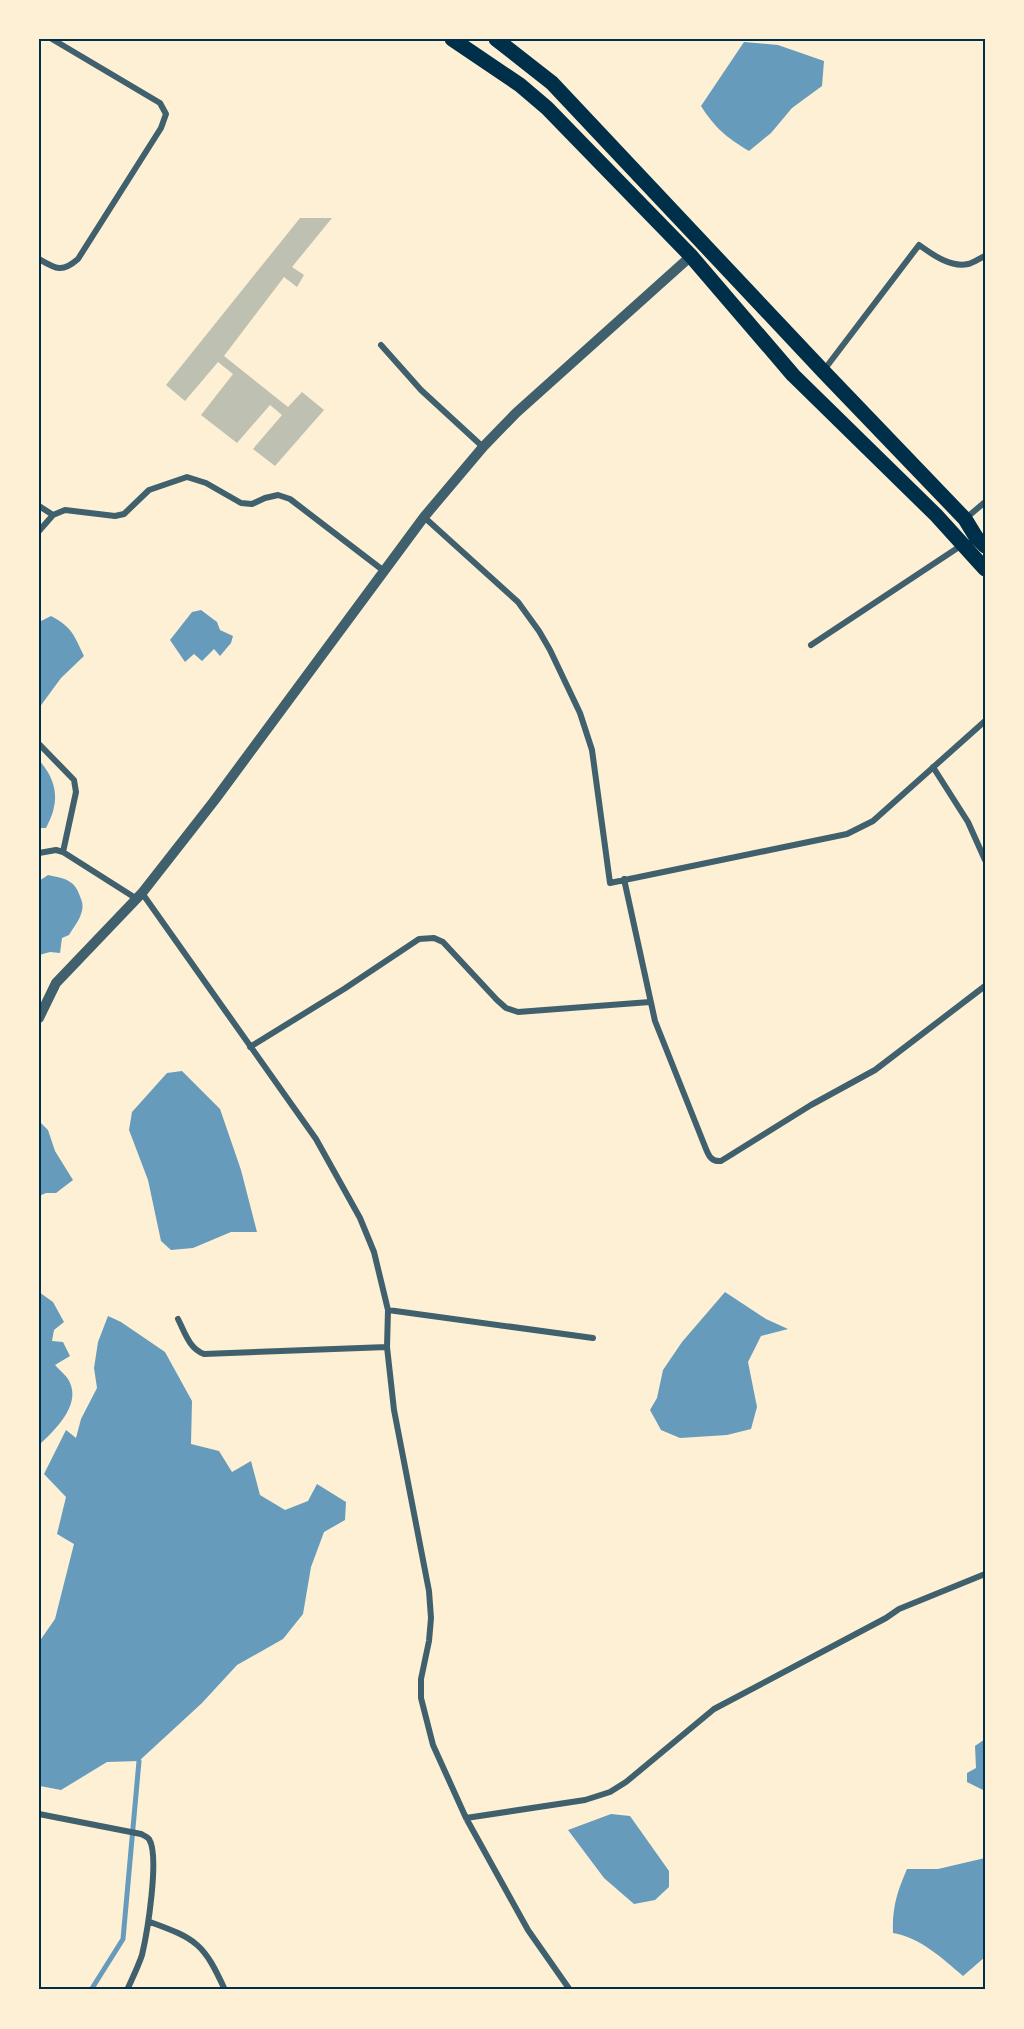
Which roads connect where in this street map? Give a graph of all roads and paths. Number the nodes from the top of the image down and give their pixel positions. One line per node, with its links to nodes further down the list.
1 (52, 39): 7 (street)
2 (452, 39): 5 (main road)
3 (496, 39): 4 (main road)
4 (704, 243): 5 (main road); 9 (main road)
5 (691, 256): 10 (street); 12 (main road)
6 (985, 256): 9 (street)
7 (39, 259)
8 (381, 345): 10 (street)
9 (823, 371): 11 (main road)
10 (483, 447): 16 (street)
11 (934, 487): 12 (main road); 17 (main road)
12 (921, 500): 19 (main road)
13 (985, 502): 17 (street)
14 (39, 506): 15 (street)
15 (53, 515): 18 (street); 22 (street)
16 (424, 517): 22 (street); 30 (street)
17 (965, 519): 20 (main road)
18 (39, 531)
19 (963, 544): 21 (main road); 23 (street)
20 (985, 546)
21 (985, 569)
22 (384, 571): 31 (street)
23 (811, 645)
24 (985, 721): 26 (street)
25 (39, 744): 27 (street)
26 (933, 767): 29 (street); 30 (street)
27 (63, 852): 28 (street); 31 (street)
28 (39, 853)
29 (985, 860)
30 (624, 879): 33 (street)
31 (139, 896): 34 (street); 35 (street)
32 (985, 986): 33 (street)
33 (650, 1002): 35 (street)
34 (39, 1018)
35 (250, 1047): 36 (street)
36 (387, 1310): 38 (street); 39 (street)
37 (178, 1319): 39 (street)
38 (593, 1338)
39 (387, 1347): 42 (street)
40 (985, 1574): 42 (street)
41 (39, 1814): 43 (street)
42 (466, 1818): 46 (street)
43 (150, 1922): 44 (street); 45 (street)
44 (127, 1990)
45 (225, 1990)
46 (570, 1990)

